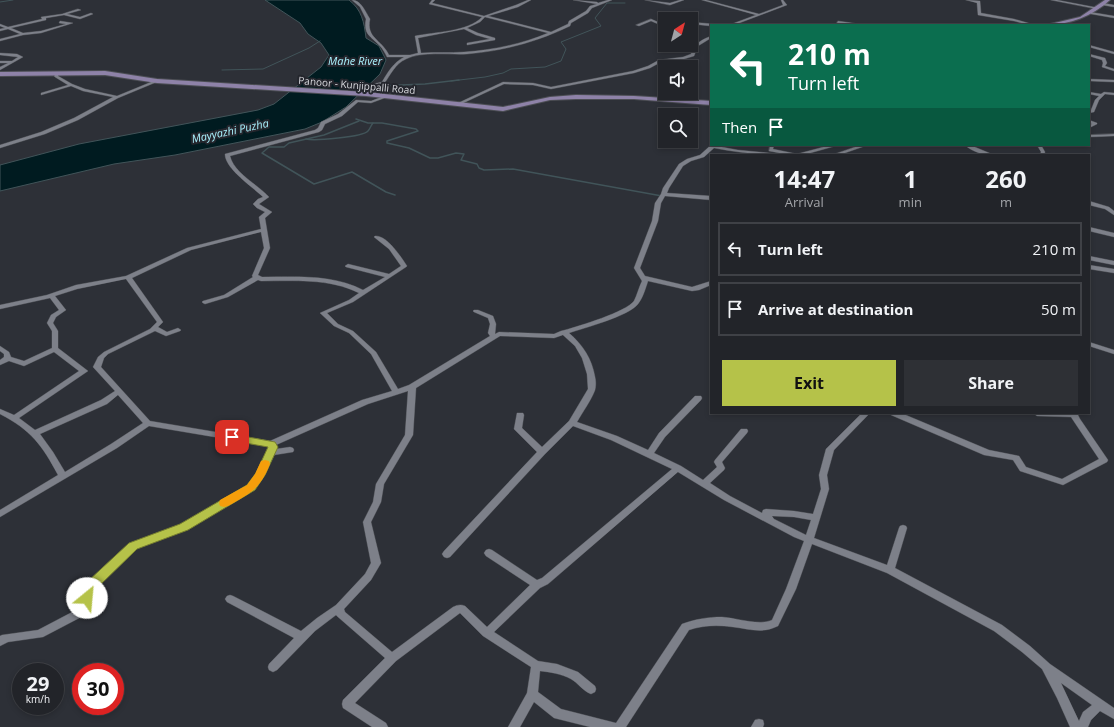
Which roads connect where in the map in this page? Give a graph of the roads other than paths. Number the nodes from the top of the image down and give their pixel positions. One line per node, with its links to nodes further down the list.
1 (353, 0): 51 (street)
2 (434, 0): 25 (street)
3 (530, 0): 25 (street)
4 (574, 0): 14 (street)
5 (611, 0): 14 (street)
6 (646, 0): 7 (street)
7 (684, 0)
8 (703, 0): 15 (street)
9 (721, 0): 15 (street)
10 (782, 0): 24 (street)
11 (967, 0): 33 (street)
12 (1052, 0): 18 (street)
13 (1108, 0): 16 (main road)
14 (598, 3): 41 (street)
15 (716, 3): 24 (street)
16 (1102, 4): 17 (street); 18 (main road)
17 (1114, 6)
18 (1096, 8): 20 (street); 21 (main road)
19 (79, 10): 23 (street)
20 (1114, 12)
21 (1091, 13): 26 (street); 34 (main road)
22 (91, 14): 23 (street)
23 (62, 15): 39 (street)
24 (759, 15): 31 (street)
25 (483, 17): 38 (street); 41 (street)
26 (1114, 17)
27 (60, 22): 42 (street)
28 (838, 22): 32 (street)
29 (658, 23): 36 (street)
30 (698, 24): 37 (street)
31 (734, 24)
32 (852, 24)
33 (1029, 24)
34 (1054, 24)
35 (0, 25): 39 (street)
36 (638, 25)
37 (710, 25)
38 (464, 28): 45 (street); 49 (street)
39 (8, 29): 40 (street); 42 (street)
40 (0, 30)
41 (551, 33): 49 (street)
42 (23, 34): 44 (street)
43 (710, 38): 74 (street)
44 (0, 40)
45 (468, 44)
46 (1090, 46): 47 (street)
47 (1114, 53)
48 (0, 54): 56 (street)
49 (420, 55): 52 (street)
50 (1090, 55): 54 (street)
51 (388, 56): 52 (street); 57 (street)
52 (411, 56): 57 (street)
53 (1114, 58): 54 (street)
54 (1104, 59): 59 (street)
55 (0, 62): 56 (street)
56 (13, 62): 58 (street)
57 (392, 67): 66 (street)
58 (0, 69)
59 (1114, 71)
60 (0, 74): 61 (main road, Panoor - Kunjippalli Road)
61 (58, 74): 63 (main road, Panoor - Kunjippalli Road); 65 (street)
62 (1090, 80): 64 (street)
63 (157, 81): 66 (main road, Panoor - Kunjippalli Road); 72 (street)
64 (1114, 81)
65 (71, 85): 68 (street); 72 (street)
66 (368, 89): 70 (main road, Panoor - Kunjippalli Road)
67 (1090, 93): 71 (street)
68 (42, 94)
69 (1114, 94): 71 (street)
70 (388, 96): 74 (main road, Panoor - Kunjippalli Road); 97 (street)
71 (1102, 96): 75 (street)
72 (117, 97): 86 (street)
73 (710, 103): 74 (main road, Panoor - Kunjippalli Road)
74 (458, 104)
75 (1090, 112)
76 (1090, 122): 77 (street)
77 (1090, 126)
78 (1114, 135): 79 (street)
79 (1090, 136)
80 (712, 146): 92 (street)
81 (717, 146): 87 (street)
82 (772, 146): 88 (street)
83 (833, 146): 89 (street)
84 (863, 146): 90 (street)
85 (968, 146): 91 (street)
86 (0, 147)
87 (768, 154)
88 (792, 154)
89 (801, 154)
90 (837, 154)
91 (989, 154)
92 (664, 195): 93 (street); 108 (street)
93 (710, 198)
94 (1090, 203): 95 (street)
95 (1114, 213)
96 (1090, 229): 98 (street)
97 (262, 230): 106 (street); 107 (street)
98 (1114, 235)
99 (377, 237): 105 (street)
100 (1090, 258): 101 (street)
101 (1114, 263)
102 (348, 266): 105 (street)
103 (1090, 267): 104 (street)
104 (1114, 270)
105 (390, 276): 110 (street)
106 (128, 277): 111 (street); 115 (street)
107 (256, 278): 110 (street); 112 (street)
108 (644, 278): 109 (street); 117 (street)
109 (710, 283)
110 (364, 293): 127 (street)
111 (51, 295): 113 (street); 121 (street)
112 (205, 302)
113 (0, 307)
114 (476, 311): 118 (street)
115 (155, 328): 116 (street); 126 (street)
116 (178, 330)
117 (563, 332): 118 (street); 136 (street)
118 (494, 337): 125 (street)
119 (1090, 344): 122 (street)
120 (0, 348): 123 (street)
121 (55, 350): 123 (street); 134 (street)
122 (1114, 352)
123 (8, 358): 124 (street)
124 (0, 363)
125 (412, 387): 127 (street); 156 (street)
126 (119, 391): 135 (street); 138 (street)
127 (396, 392): 139 (street)
128 (698, 398): 142 (street)
129 (0, 411): 134 (street)
130 (861, 414): 147 (street)
131 (896, 414): 132 (street)
132 (1074, 414)
133 (520, 415): 141 (street)
134 (14, 418): 138 (street)
135 (148, 423): 139 (street); 144 (street)
136 (572, 424): 141 (street); 142 (street)
137 (744, 431): 145 (street)
138 (35, 433): 144 (street)
139 (271, 448): 140 (street); 159 (street)
140 (290, 450)
141 (542, 452): 152 (street)
142 (649, 454): 143 (street)
143 (678, 468): 145 (street); 154 (street)
144 (63, 476): 146 (street)
145 (704, 484): 148 (street)
146 (0, 514)
147 (816, 518): 148 (street); 150 (street)
148 (771, 521): 150 (street)
149 (903, 528): 153 (street)
150 (809, 540): 153 (street); 171 (street)
151 (489, 553): 154 (street)
152 (447, 554)
153 (890, 570): 162 (street)
154 (537, 585): 157 (street)
155 (230, 599): 158 (street)
156 (339, 608): 158 (street); 160 (street)
157 (487, 633): 160 (street); 161 (street)
158 (302, 637): 163 (street)
159 (0, 642)
160 (392, 658): 168 (street)
161 (536, 665): 164 (street); 165 (street)
162 (1046, 666): 166 (street); 172 (street)
163 (273, 667)
164 (591, 689)
165 (532, 694): 169 (street); 170 (street)
166 (1100, 704): 167 (street); 173 (street)
167 (1114, 714)
168 (382, 727)
169 (514, 727)
170 (612, 727)
171 (620, 727)
172 (1076, 727)
173 (1082, 727)

